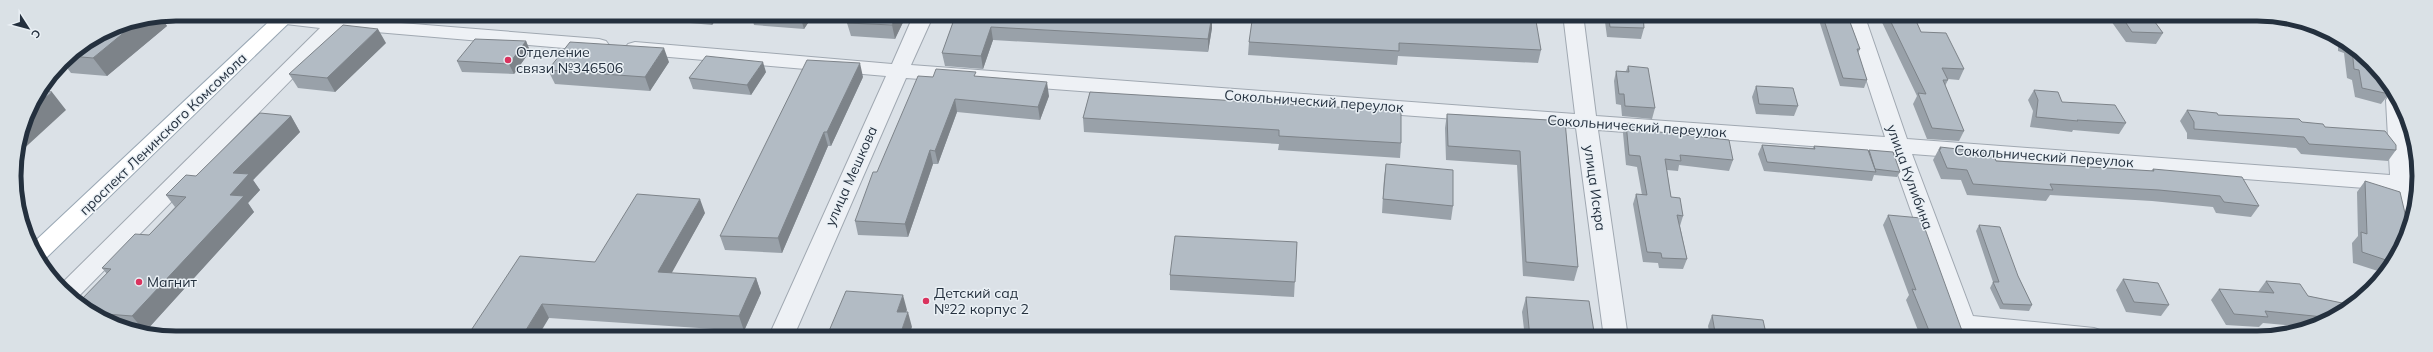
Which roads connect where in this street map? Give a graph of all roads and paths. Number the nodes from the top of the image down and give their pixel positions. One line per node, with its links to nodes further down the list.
1 (281, 21): 13 (main road, проспект Ленинского Комсомола)
2 (338, 21): 14 (street)
3 (373, 21): 7 (street, Сокольнический переулок)
4 (921, 21): 7 (street, улица Мешкова)
5 (1574, 21): 9 (street, улица Искра)
6 (1856, 21): 10 (street, улица Кулибина)
7 (898, 70): 9 (street, Сокольнический переулок); 15 (street, улица Мешкова)
8 (2396, 108): 11 (street)
9 (1586, 122): 10 (street, Сокольнический переулок); 16 (street, улица Искра)
10 (1898, 145): 11 (street, Сокольнический переулок); 17 (street, улица Кулибина)
11 (2401, 183): 12 (street)
12 (2407, 218)
13 (40, 250)
14 (70, 290)
15 (783, 331)
16 (1615, 331)
17 (1967, 331)

